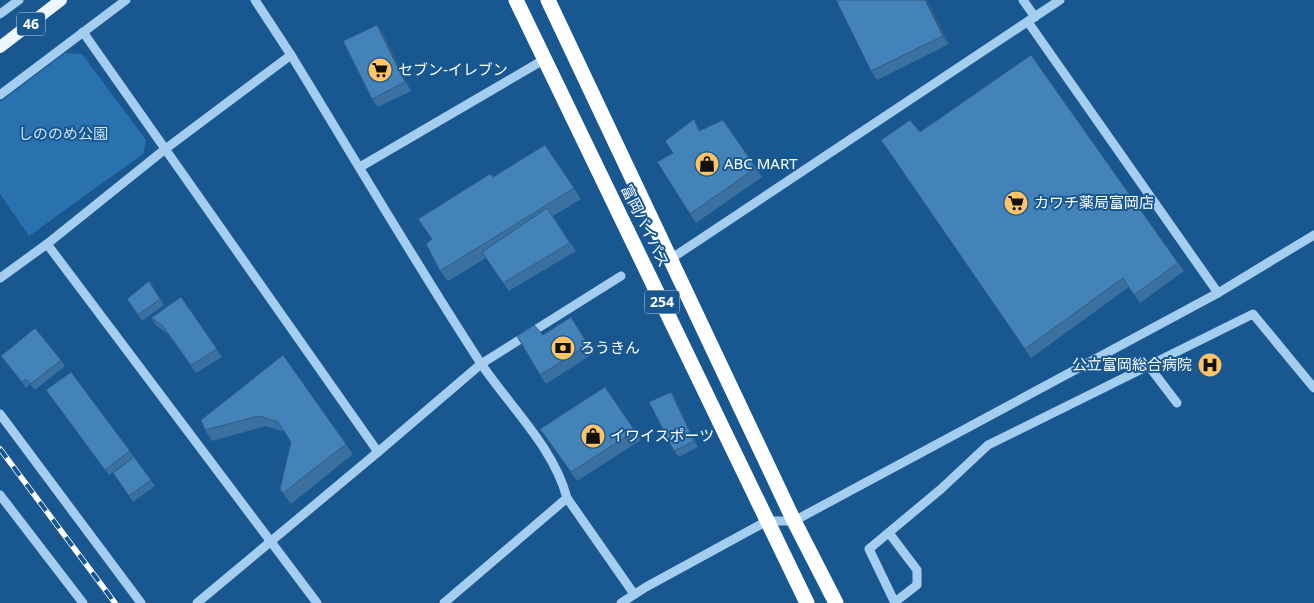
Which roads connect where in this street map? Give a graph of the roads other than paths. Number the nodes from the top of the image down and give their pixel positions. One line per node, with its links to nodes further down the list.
1 (19, 0): 9 (street)
2 (61, 0): 13 (main road, 46)
3 (126, 0): 12 (street)
4 (255, 0): 14 (street)
5 (516, 0): 15 (highway, 富岡バイパス / 254)
6 (548, 0): 21 (highway, 富岡バイパス / 254)
7 (1023, 0): 11 (street)
8 (1060, 0): 11 (street)
9 (8, 3): 10 (street)
10 (0, 14)
11 (1031, 19): 21 (street); 24 (street)
12 (83, 32): 16 (street); 17 (street)
13 (0, 47)
14 (291, 56): 17 (street); 18 (street)
15 (545, 59): 18 (street); 33 (highway, 富岡バイパス / 254)
16 (0, 95)
17 (164, 150): 20 (street); 30 (street)
18 (360, 168): 25 (street)
19 (1314, 235): 24 (street)
20 (47, 244): 23 (street); 36 (street)
21 (672, 258): 34 (highway, 富岡バイパス / 254)
22 (621, 276): 25 (street)
23 (0, 278)
24 (1218, 293): 34 (street)
25 (481, 364): 30 (street); 32 (street)
26 (1148, 366): 27 (street); 28 (street); 35 (street)
27 (1314, 388)
28 (1176, 403)
29 (0, 414): 40 (street)
30 (378, 452): 36 (street)
31 (0, 495): 39 (street)
32 (567, 498): 37 (street); 43 (street)
33 (767, 521): 34 (street); 37 (street); 45 (highway, 富岡バイパス / 254)
34 (794, 521): 46 (highway, 富岡バイパス / 254)
35 (889, 533): 38 (street); 38 (street)
36 (271, 542): 41 (street); 42 (street)
37 (634, 594): 44 (street)
38 (895, 602)
39 (83, 603)
40 (142, 603)
41 (198, 603)
42 (318, 603)
43 (444, 603)
44 (621, 603)
45 (807, 603)
46 (836, 603)

